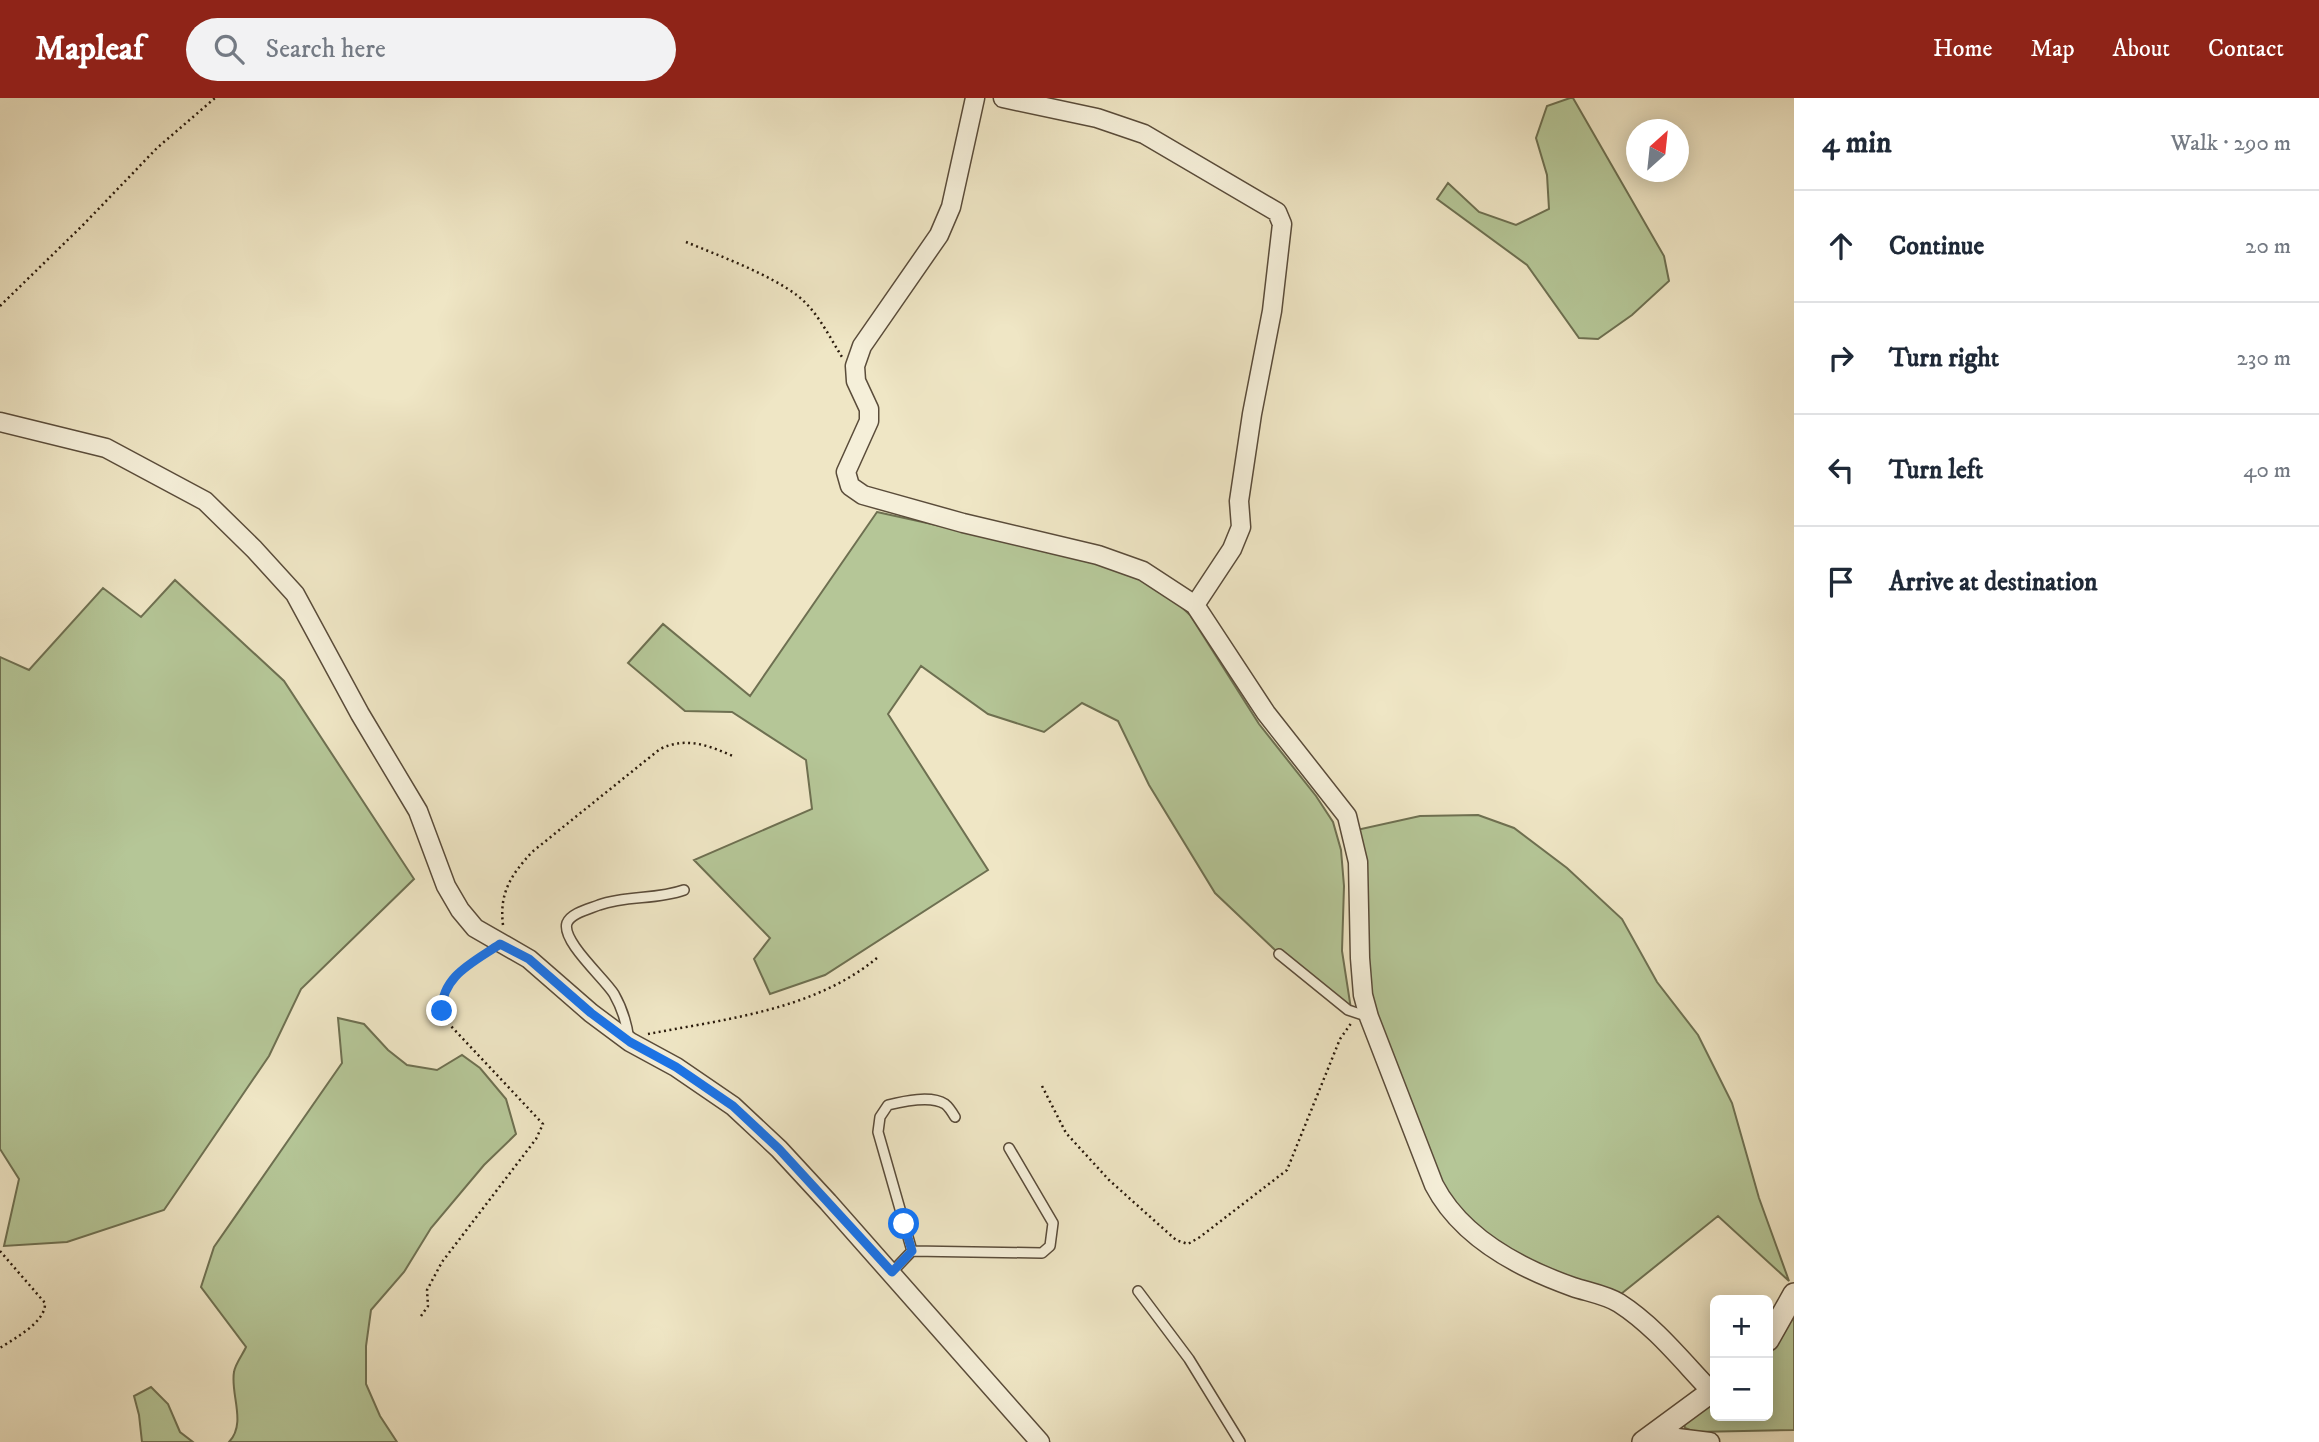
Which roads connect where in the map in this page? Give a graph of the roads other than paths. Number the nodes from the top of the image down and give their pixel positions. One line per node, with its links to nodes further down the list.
1 (975, 98): 4 (street)
2 (1003, 98): 4 (street)
3 (0, 422): 8 (street)
4 (1195, 605): 7 (street)
5 (684, 890): 8 (lane)
6 (1279, 954): 7 (lane)
7 (1369, 1017): 16 (street)
8 (630, 1042): 12 (street)
9 (955, 1117): 11 (lane)
10 (1009, 1149): 11 (lane)
11 (912, 1251): 12 (lane)
12 (892, 1272): 19 (street)
13 (1138, 1291): 20 (lane)
14 (1794, 1294): 15 (street)
15 (1773, 1330)
16 (1710, 1387)
17 (1710, 1394): 18 (street)
18 (1648, 1438): 21 (street)
19 (1040, 1442)
20 (1240, 1442)
21 (1710, 1442)

